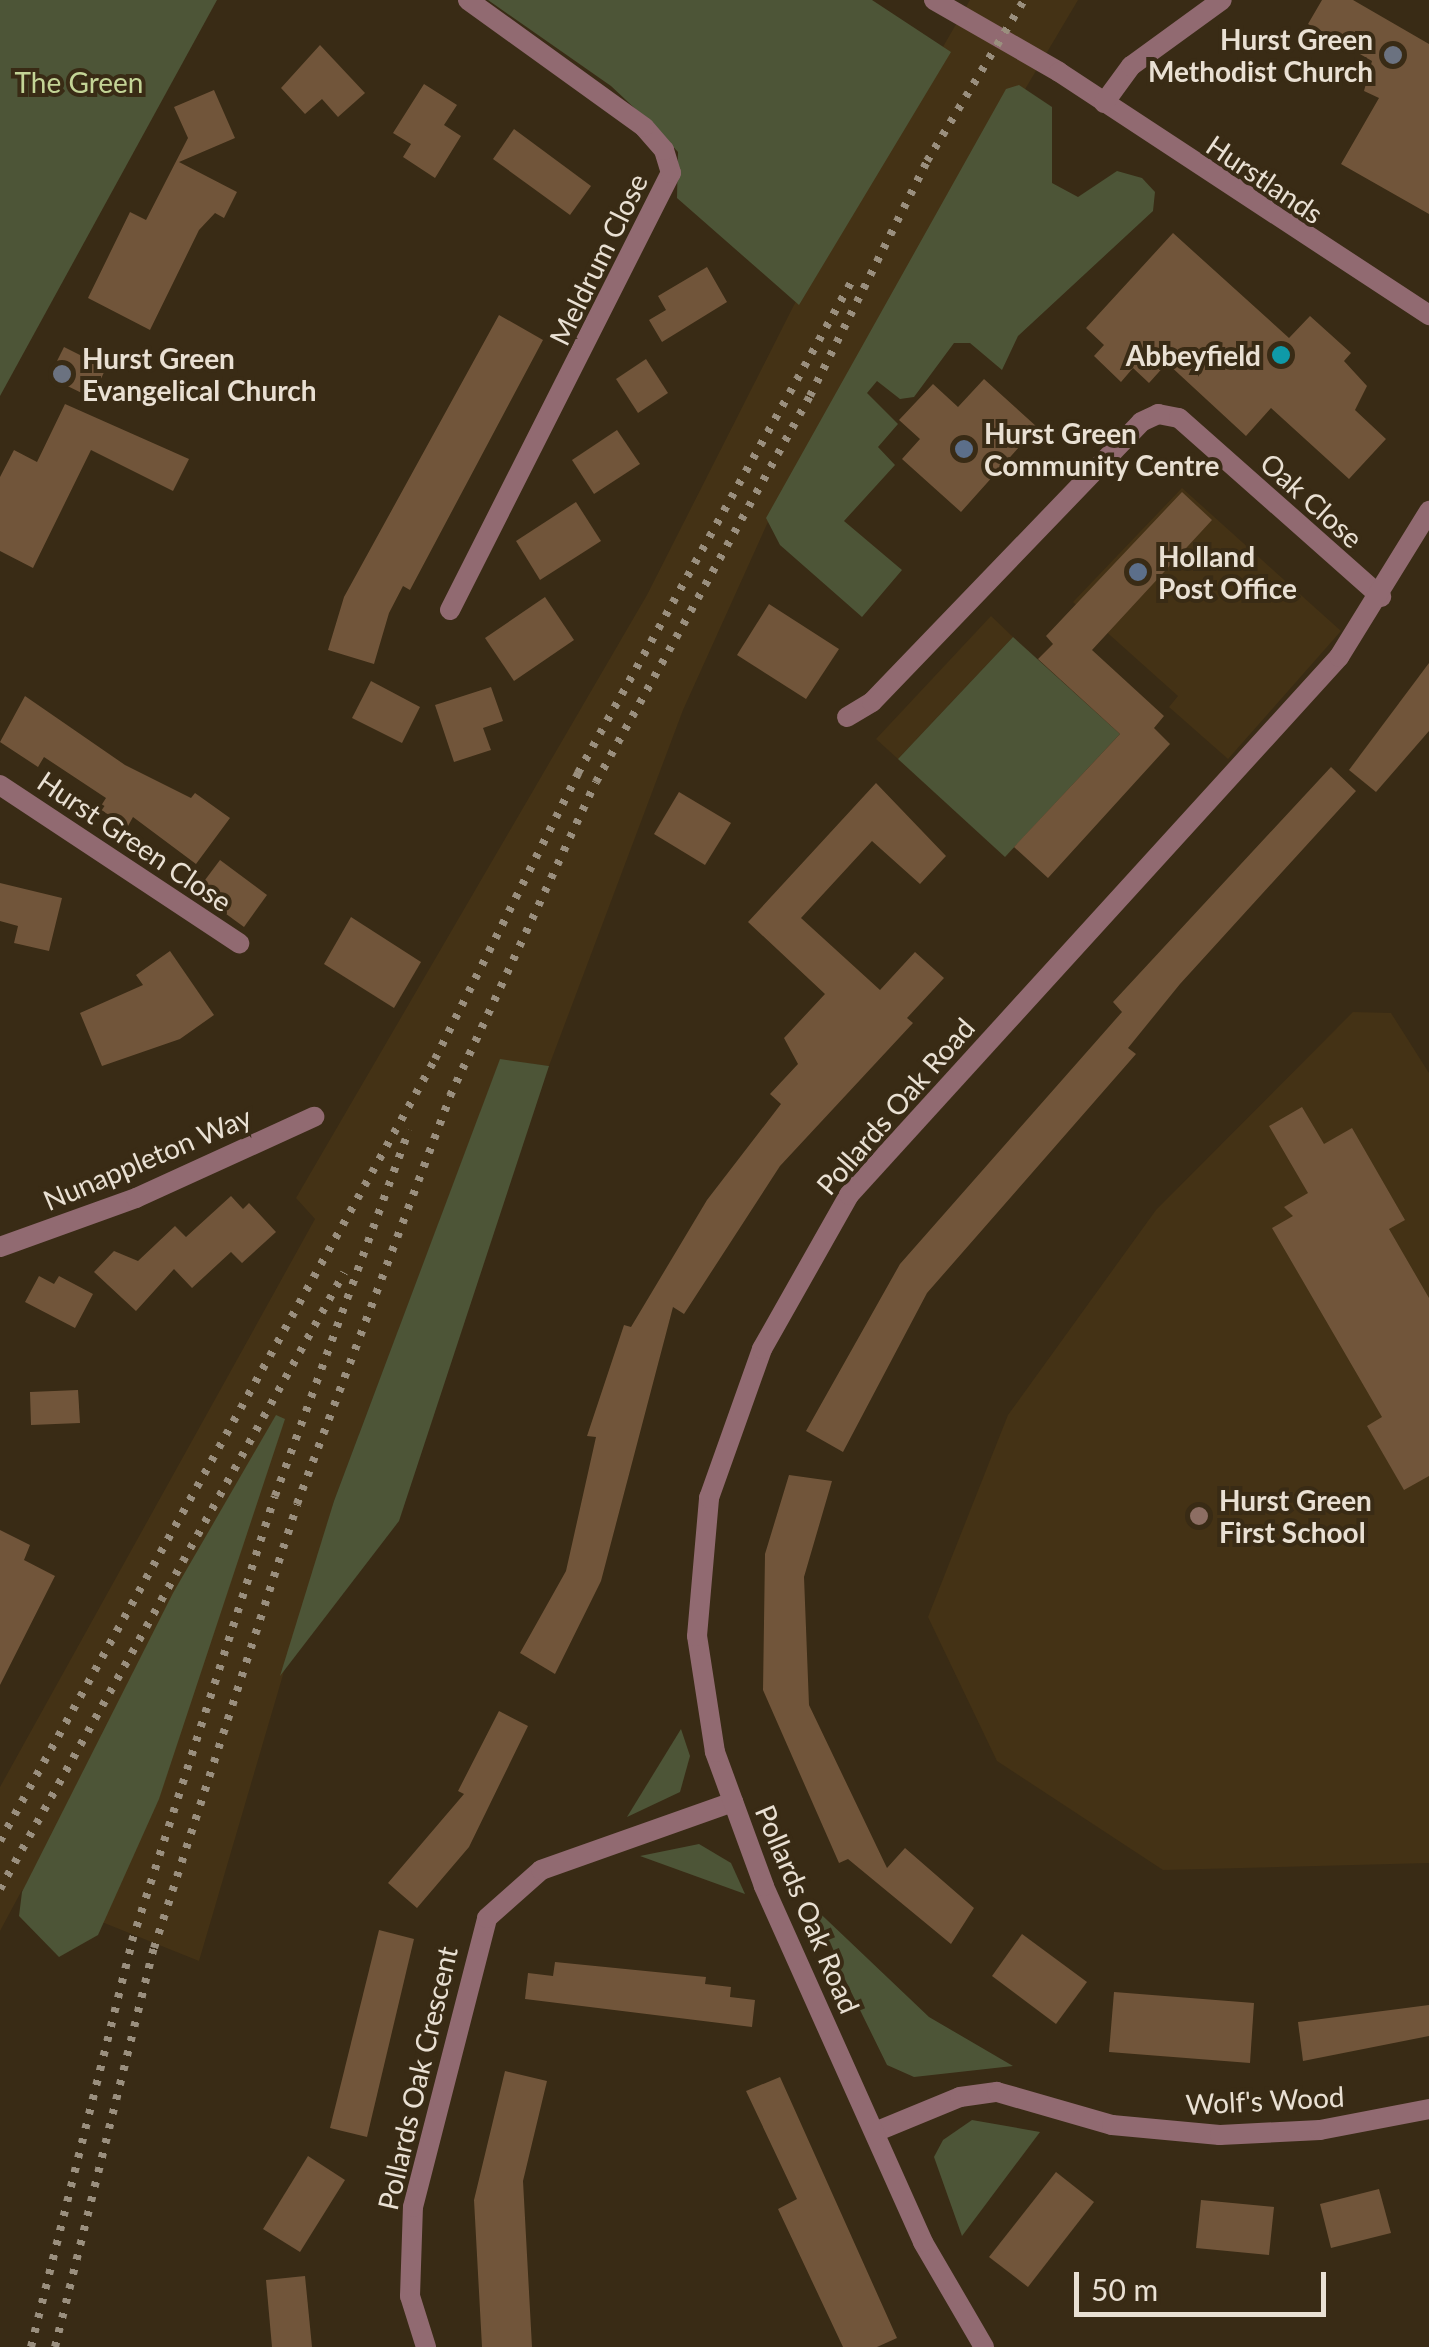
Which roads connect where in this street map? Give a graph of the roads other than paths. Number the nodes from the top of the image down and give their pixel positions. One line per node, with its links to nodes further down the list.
1 (468, 0): 8 (street, Meldrum Close)
2 (934, 0): 4 (street, Hurstlands)
3 (1222, 0): 4 (street)
4 (1104, 104): 5 (street, Hurstlands)
5 (1429, 315)
6 (1429, 511): 7 (street, Pollards Oak Road)
7 (1380, 597): 9 (street, Oak Close); 14 (street, Pollards Oak Road)
8 (450, 610)
9 (847, 717)
10 (0, 785): 11 (street, Hurst Green Close)
11 (239, 943)
12 (314, 1116): 13 (street, Nunappleton Way)
13 (0, 1247)
14 (733, 1802): 16 (street, Pollards Oak Road); 17 (street, Pollards Oak Crescent)
15 (1429, 2108): 16 (street, Wolf's Wood)
16 (875, 2132): 18 (street, Pollards Oak Road)
17 (426, 2347)
18 (984, 2347)

